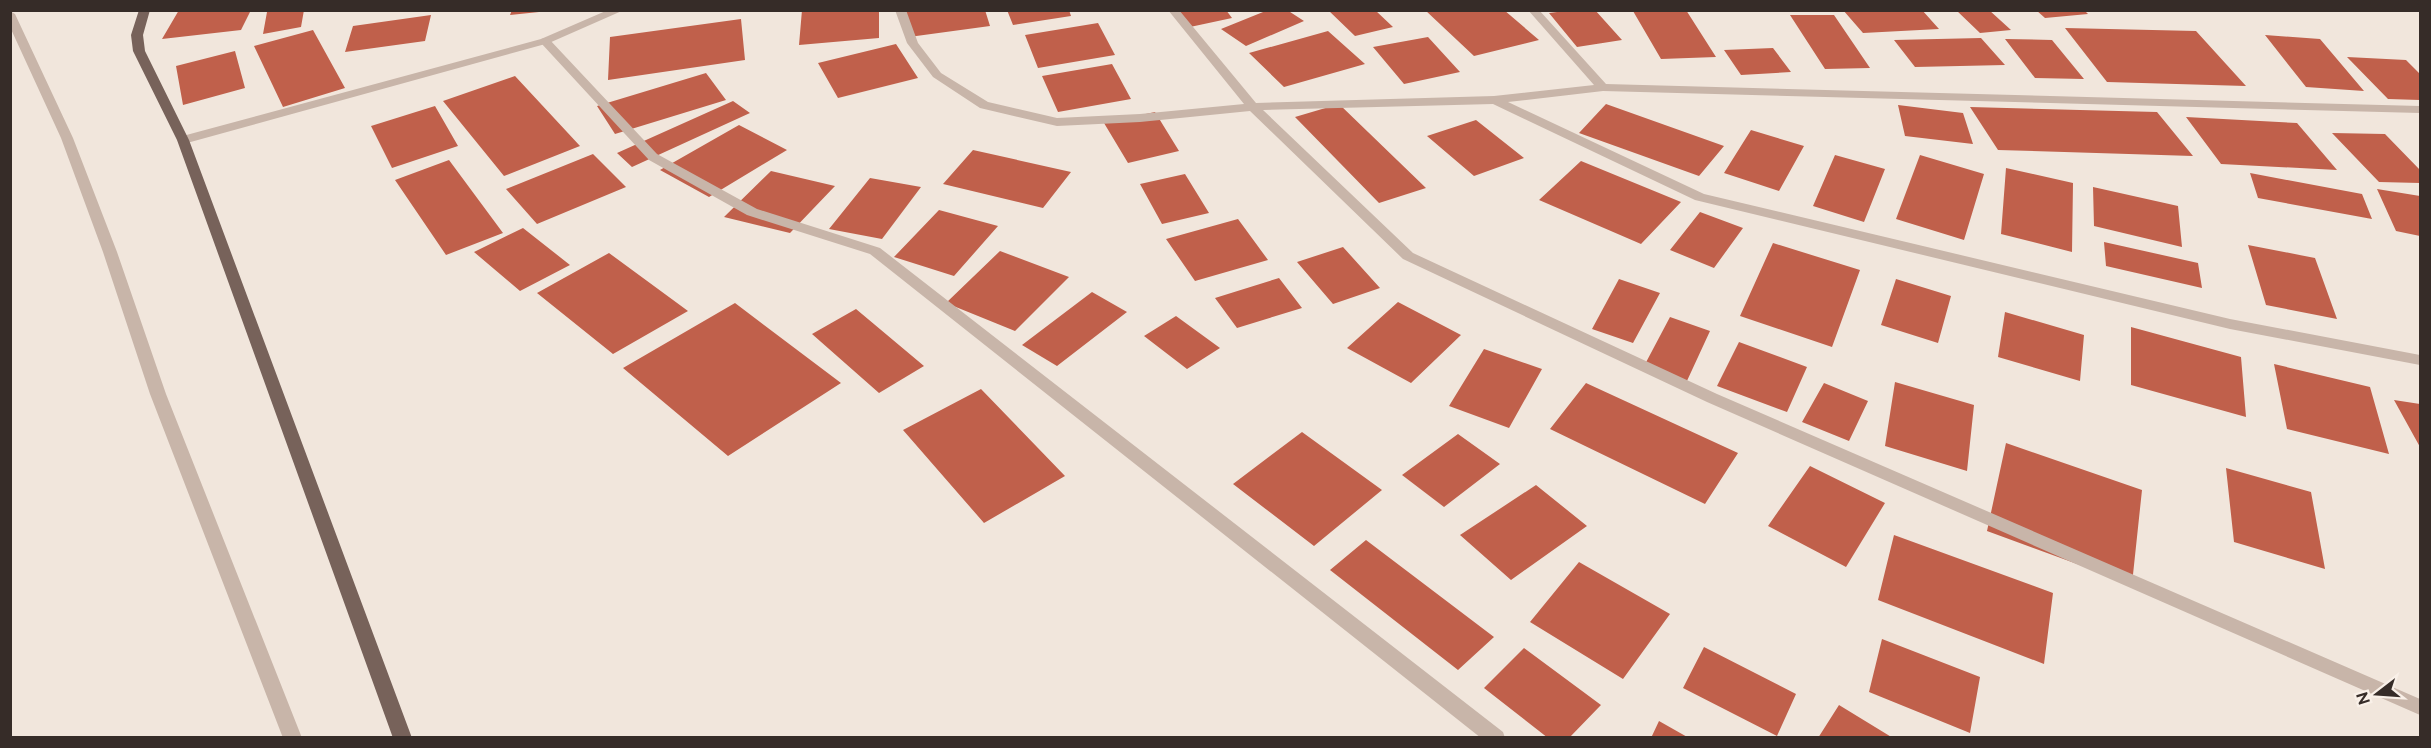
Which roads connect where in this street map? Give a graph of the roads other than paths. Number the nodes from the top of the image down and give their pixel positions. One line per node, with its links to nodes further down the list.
1 (145, 10): 12 (main road)
2 (619, 10): 7 (street)
3 (900, 10): 10 (street)
4 (1173, 10): 10 (street)
5 (1533, 10): 8 (street)
6 (10, 14): 15 (street)
7 (545, 41): 12 (street); 17 (street)
8 (1603, 87): 9 (street); 11 (street)
9 (1494, 100): 10 (street); 13 (street)
10 (1253, 107): 14 (street)
11 (2421, 109)
12 (183, 140): 16 (main road)
13 (2421, 360)
14 (2421, 707)
15 (293, 738)
16 (404, 738)
17 (1496, 738)

